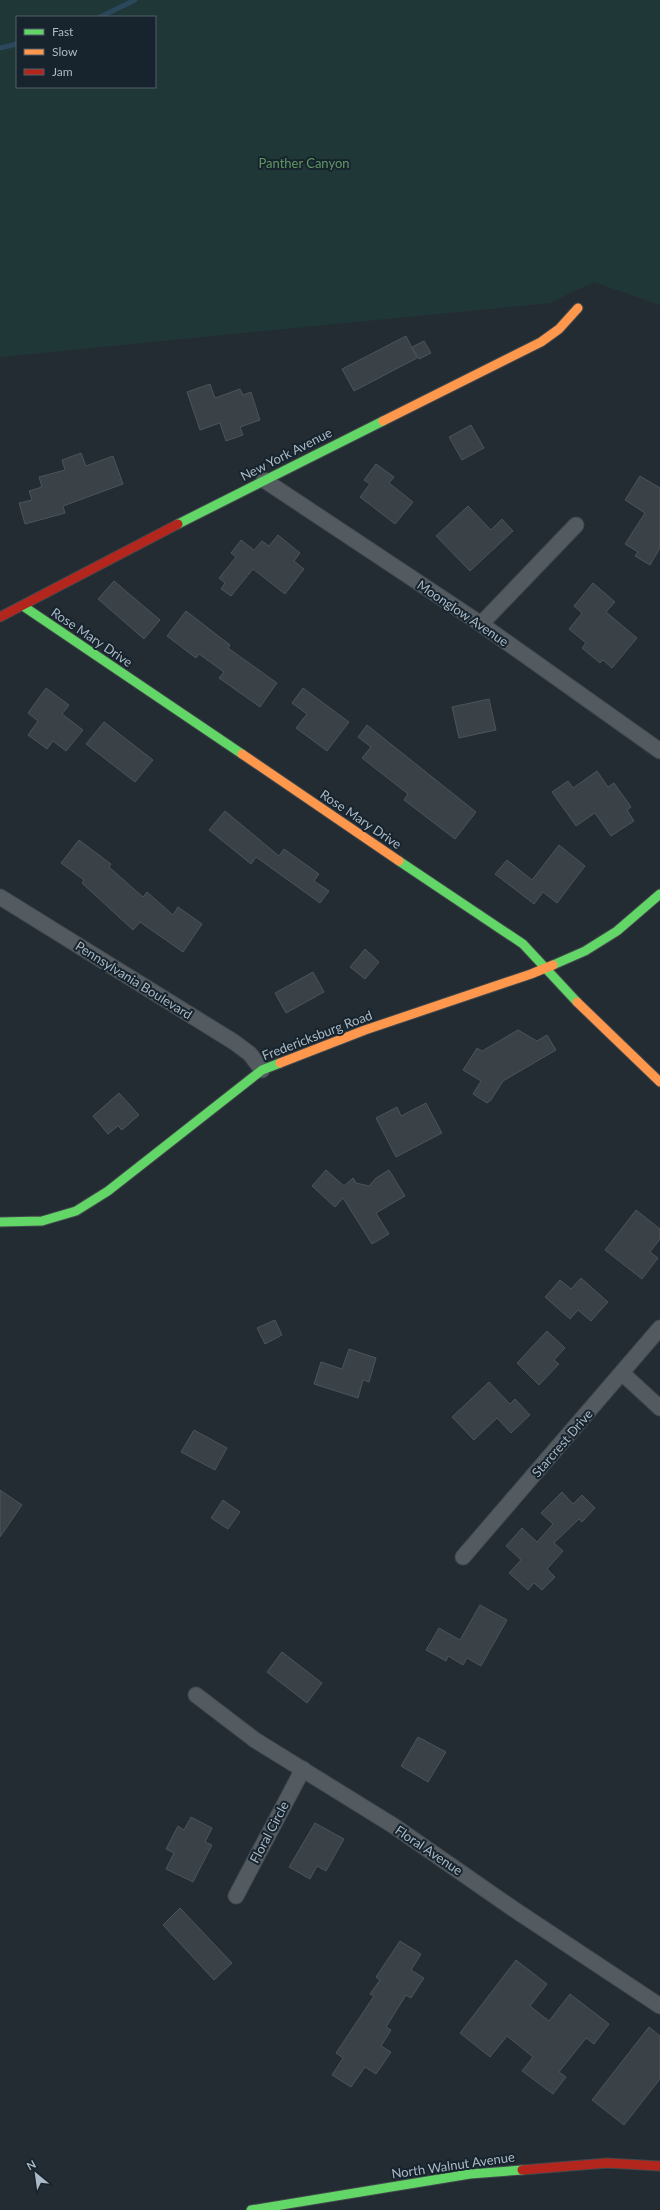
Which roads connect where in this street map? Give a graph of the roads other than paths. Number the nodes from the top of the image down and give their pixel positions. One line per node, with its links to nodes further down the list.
1 (578, 308): 2 (street, New York Avenue)
2 (264, 480): 4 (street, New York Avenue); 6 (street, Moonglow Avenue)
3 (576, 525): 6 (street)
4 (23, 606): 5 (street, New York Avenue); 10 (street, Rose Mary Drive)
5 (0, 617)
6 (480, 624): 7 (street, Moonglow Avenue)
7 (660, 751)
8 (660, 894): 10 (street, Fredericksburg Road)
9 (0, 897): 11 (street, Pennsylvania Boulevard)
10 (544, 968): 11 (street, Fredericksburg Road); 12 (street, Rose Mary Drive)
11 (262, 1070): 13 (street, Fredericksburg Road)
12 (660, 1082)
13 (0, 1222)
14 (660, 1328): 15 (street, Starcrest Drive)
15 (622, 1373): 16 (street); 17 (street, Starcrest Drive)
16 (660, 1408)
17 (463, 1557)
18 (196, 1695): 19 (street, Floral Avenue)
19 (303, 1769): 20 (street, Floral Circle); 21 (street, Floral Avenue)
20 (236, 1896)
21 (660, 2006)
22 (660, 2166): 23 (street, North Walnut Avenue)
23 (251, 2210)

